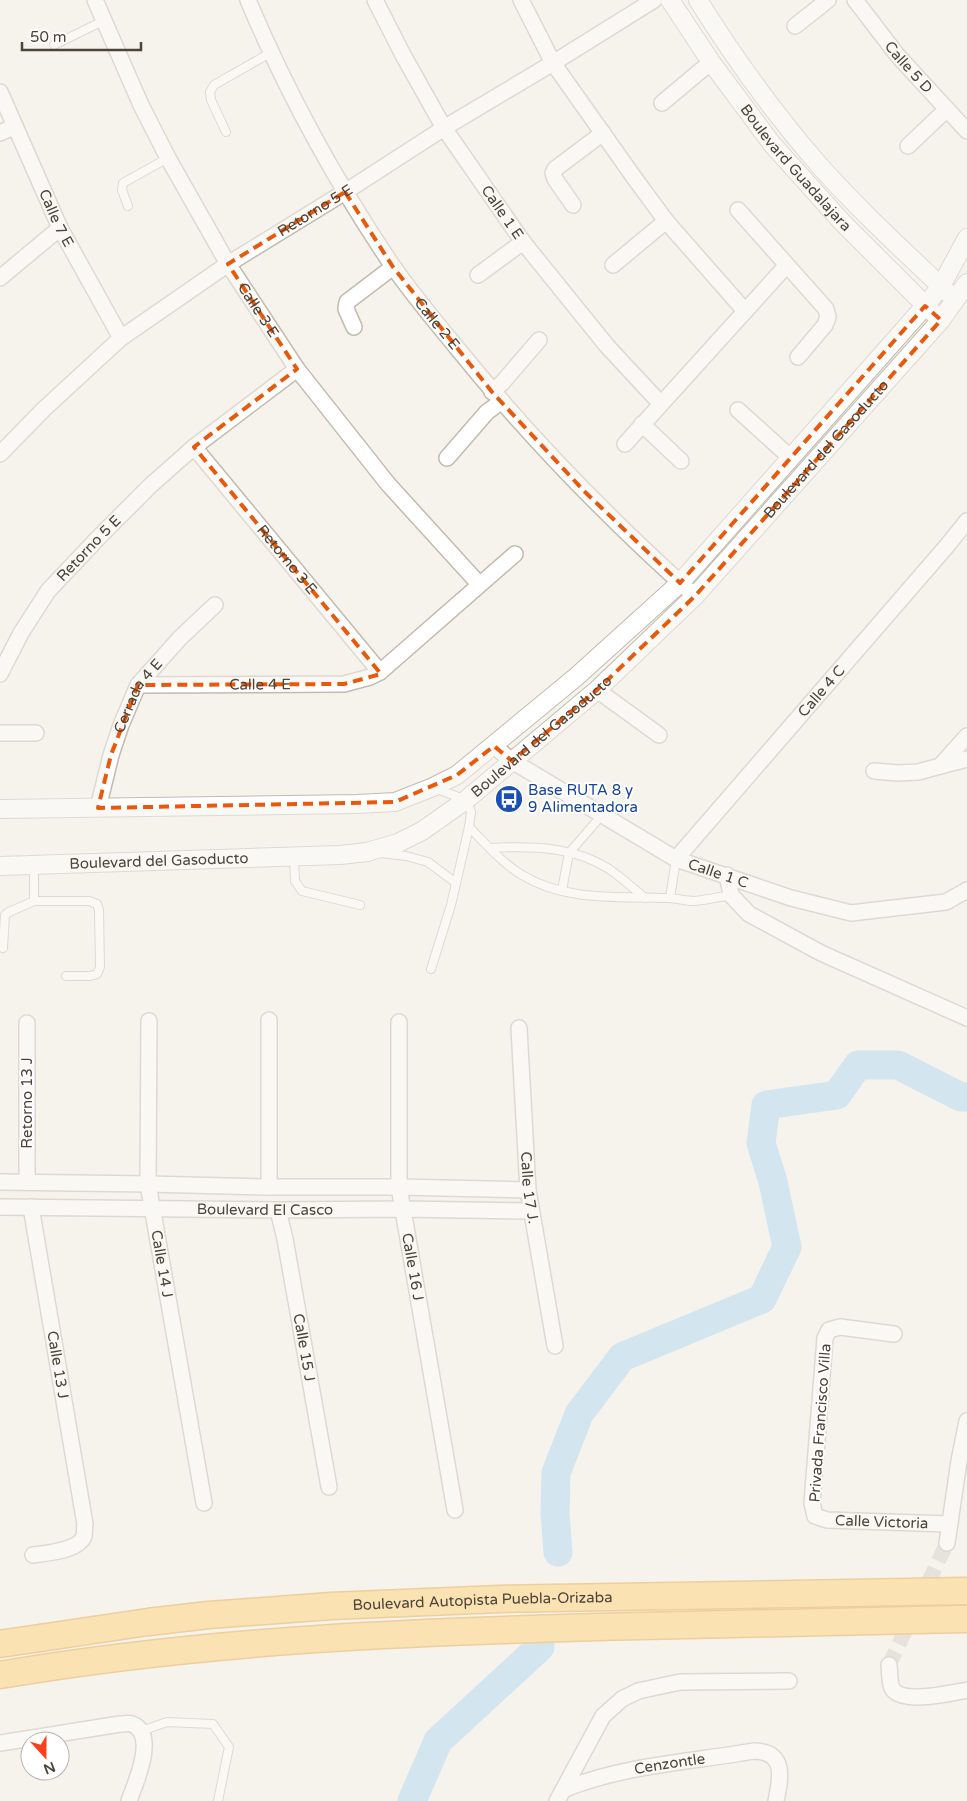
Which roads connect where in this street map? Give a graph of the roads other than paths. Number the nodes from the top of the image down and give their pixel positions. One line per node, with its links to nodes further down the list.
1 (95, 0): 10 (street, Calle 3 E)
2 (248, 0): 13 (street, Calle 2 E)
3 (375, 0): 20 (street, Calle 1 E)
4 (521, 0): 15 (street)
5 (654, 0): 15 (street, Retorno 5 E)
6 (670, 0): 14 (street, Boulevard Guadalajara)
7 (698, 0): 42 (street, Boulevard Guadalajara)
8 (828, 0): 11 (street)
9 (856, 0): 18 (street, Calle 5 D)
10 (103, 21): 12 (lane); 26 (street, Calle 3 E)
11 (795, 26)
12 (54, 45)
13 (270, 53): 22 (lane); 27 (street, Calle 2 E)
14 (711, 62): 17 (street); 44 (street, Boulevard Guadalajara)
15 (553, 63): 20 (street, Retorno 5 E); 24 (street)
16 (0, 92): 19 (street, Calle 7 E)
17 (662, 103)
18 (946, 110): 21 (street, Calle 5 D); 25 (street)
19 (15, 126): 23 (street); 32 (street, Calle 7 E)
20 (444, 128): 27 (street, Retorno 5 E); 34 (street, Calle 1 E)
21 (967, 131)
22 (226, 132)
23 (0, 133)
24 (603, 134): 28 (street); 31 (street)
25 (908, 146)
26 (168, 158): 29 (lane); 35 (street, Calle 3 E)
27 (345, 192): 35 (street, Retorno 5 E); 38 (street, Calle 2 E)
28 (573, 205)
29 (128, 206)
30 (738, 210): 37 (street)
31 (666, 220): 36 (street); 45 (street)
32 (60, 228): 40 (street); 48 (street, Calle 7 E)
33 (967, 238): 42 (street, Boulevard del Gasoducto)
34 (523, 242): 39 (street); 53 (street, Calle 1 E)
35 (228, 264): 48 (street, Retorno 5 E); 51 (street, Calle 3 E)
36 (613, 265)
37 (786, 266): 45 (street); 50 (street)
38 (394, 267): 47 (street); 52 (street, Calle 2 E)
39 (478, 275)
40 (0, 278)
41 (967, 283): 43 (street, Boulevard del Gasoducto)
42 (941, 286): 43 (street, Boulevard Guadalajara); 44 (street, Boulevard del Gasoducto)
43 (956, 300): 46 (street, Boulevard del Gasoducto)
44 (925, 306): 46 (street, Boulevard Guadalajara); 60 (street, Boulevard del Gasoducto)
45 (745, 311): 53 (street)
46 (941, 320): 66 (street, Boulevard del Gasoducto)
47 (354, 327)
48 (121, 338): 58 (street, Retorno 5 E)
49 (539, 340): 52 (street)
50 (798, 357)
51 (297, 369): 57 (street, Retorno 5 E); 65 (street, Calle 3 E)
52 (497, 396): 59 (street); 64 (street, Calle 2 E)
53 (660, 403): 55 (street)
54 (738, 410): 60 (street)
55 (642, 424): 56 (street); 61 (street)
56 (625, 444)
57 (194, 447): 68 (street, Retorno 3 E); 69 (street, Retorno 5 E)
58 (0, 454)
59 (447, 458)
60 (791, 458): 64 (street, Boulevard del Gasoducto)
61 (681, 461)
62 (967, 521): 91 (street, Calle 4 C)
63 (515, 554): 65 (street)
64 (680, 583): 66 (street, Calle 2 E); 76 (street, Boulevard del Gasoducto)
65 (478, 584): 68 (street)
66 (695, 596): 71 (street, Boulevard del Gasoducto)
67 (215, 605): 70 (street, Cerrada 4 E)
68 (380, 672): 70 (street, Calle 4 E)
69 (0, 674)
70 (138, 685): 84 (street, Cerrada 4 E)
71 (597, 690): 74 (street); 78 (street, Boulevard del Gasoducto)
72 (0, 733): 73 (street)
73 (36, 733)
74 (659, 735)
75 (967, 736): 79 (street)
76 (494, 746): 78 (street, Calle 1 C); 81 (street, Boulevard del Gasoducto)
77 (967, 759): 79 (street)
78 (512, 761): 82 (street, Boulevard del Gasoducto); 85 (street, Calle 1 C)
79 (940, 766): 80 (street)
80 (874, 771)
81 (433, 787): 82 (lane); 84 (street, Boulevard del Gasoducto)
82 (466, 800): 86 (lane); 88 (street, Boulevard del Gasoducto)
83 (0, 808): 84 (street, Boulevard del Gasoducto)
84 (98, 808)
85 (602, 815): 89 (lane); 91 (street, Calle 1 C)
86 (469, 827): 87 (lane); 95 (lane)
87 (490, 848): 89 (lane); 96 (lane)
88 (367, 852): 90 (street, Boulevard del Gasoducto); 95 (lane)
89 (569, 853): 96 (lane); 99 (lane)
90 (294, 857): 92 (street, Boulevard del Gasoducto); 102 (lane)
91 (676, 859): 94 (street, Calle 1 C); 100 (lane)
92 (34, 865): 93 (street, Boulevard del Gasoducto); 101 (lane)
93 (0, 866)
94 (727, 875): 97 (street, Calle 1 C); 98 (street)
95 (456, 883): 104 (lane)
96 (562, 890): 99 (lane)
97 (967, 890)
98 (731, 895): 100 (lane); 106 (street)
99 (646, 898): 100 (lane)
100 (670, 898)
101 (34, 902): 103 (lane); 105 (lane)
102 (360, 905)
103 (3, 948)
104 (430, 969)
105 (66, 976)
106 (967, 1018)
107 (269, 1020): 115 (street)
108 (149, 1021): 114 (street, Calle 14 J)
109 (398, 1022): 116 (street, Calle 16 J)
110 (27, 1023): 113 (street, Retorno 13 J)
111 (519, 1028): 117 (street, Calle 17 J.)
112 (0, 1182): 113 (street, Boulevard El Casco)
113 (27, 1182): 114 (street, Boulevard El Casco)
114 (148, 1184): 115 (street, Boulevard El Casco); 120 (street, Calle 14 J)
115 (269, 1187): 116 (street, Boulevard El Casco)
116 (399, 1187): 117 (street, Boulevard El Casco); 121 (street, Calle 16 J)
117 (528, 1190): 123 (street, Calle 17 J.)
118 (0, 1207): 119 (street, Boulevard El Casco)
119 (30, 1207): 120 (street, Boulevard El Casco); 133 (street, Calle 13 J)
120 (152, 1207): 122 (street, Boulevard El Casco); 128 (street, Calle 14 J)
121 (402, 1209): 122 (street, Boulevard El Casco); 123 (street, Boulevard El Casco); 129 (street, Calle 16 J)
122 (278, 1210): 127 (street, Calle 15 J)
123 (531, 1211): 125 (street, Calle 17 J.)
124 (894, 1334): 130 (street, Privada Francisco Villa)
125 (555, 1346)
126 (967, 1421): 131 (street, Calle Victoria)
127 (329, 1486)
128 (204, 1503)
129 (454, 1510)
130 (815, 1516): 131 (street, Calle Victoria)
131 (949, 1524): 132 (street, Calle Victoria)
132 (947, 1543)
133 (33, 1555)
134 (967, 1591): 136 (highway, Boulevard Autopista Puebla-Orizaba)
135 (967, 1619): 138 (highway, Boulevard Autopista Puebla-Orizaba)
136 (0, 1644)
137 (890, 1665): 140 (street)
138 (0, 1675)
139 (789, 1681): 143 (street)
140 (967, 1690)
141 (141, 1731): 142 (street); 144 (street); 145 (lane)
142 (0, 1743)
143 (561, 1795): 146 (street, Cenzontle)
144 (129, 1801)
145 (218, 1801)
146 (776, 1801)

